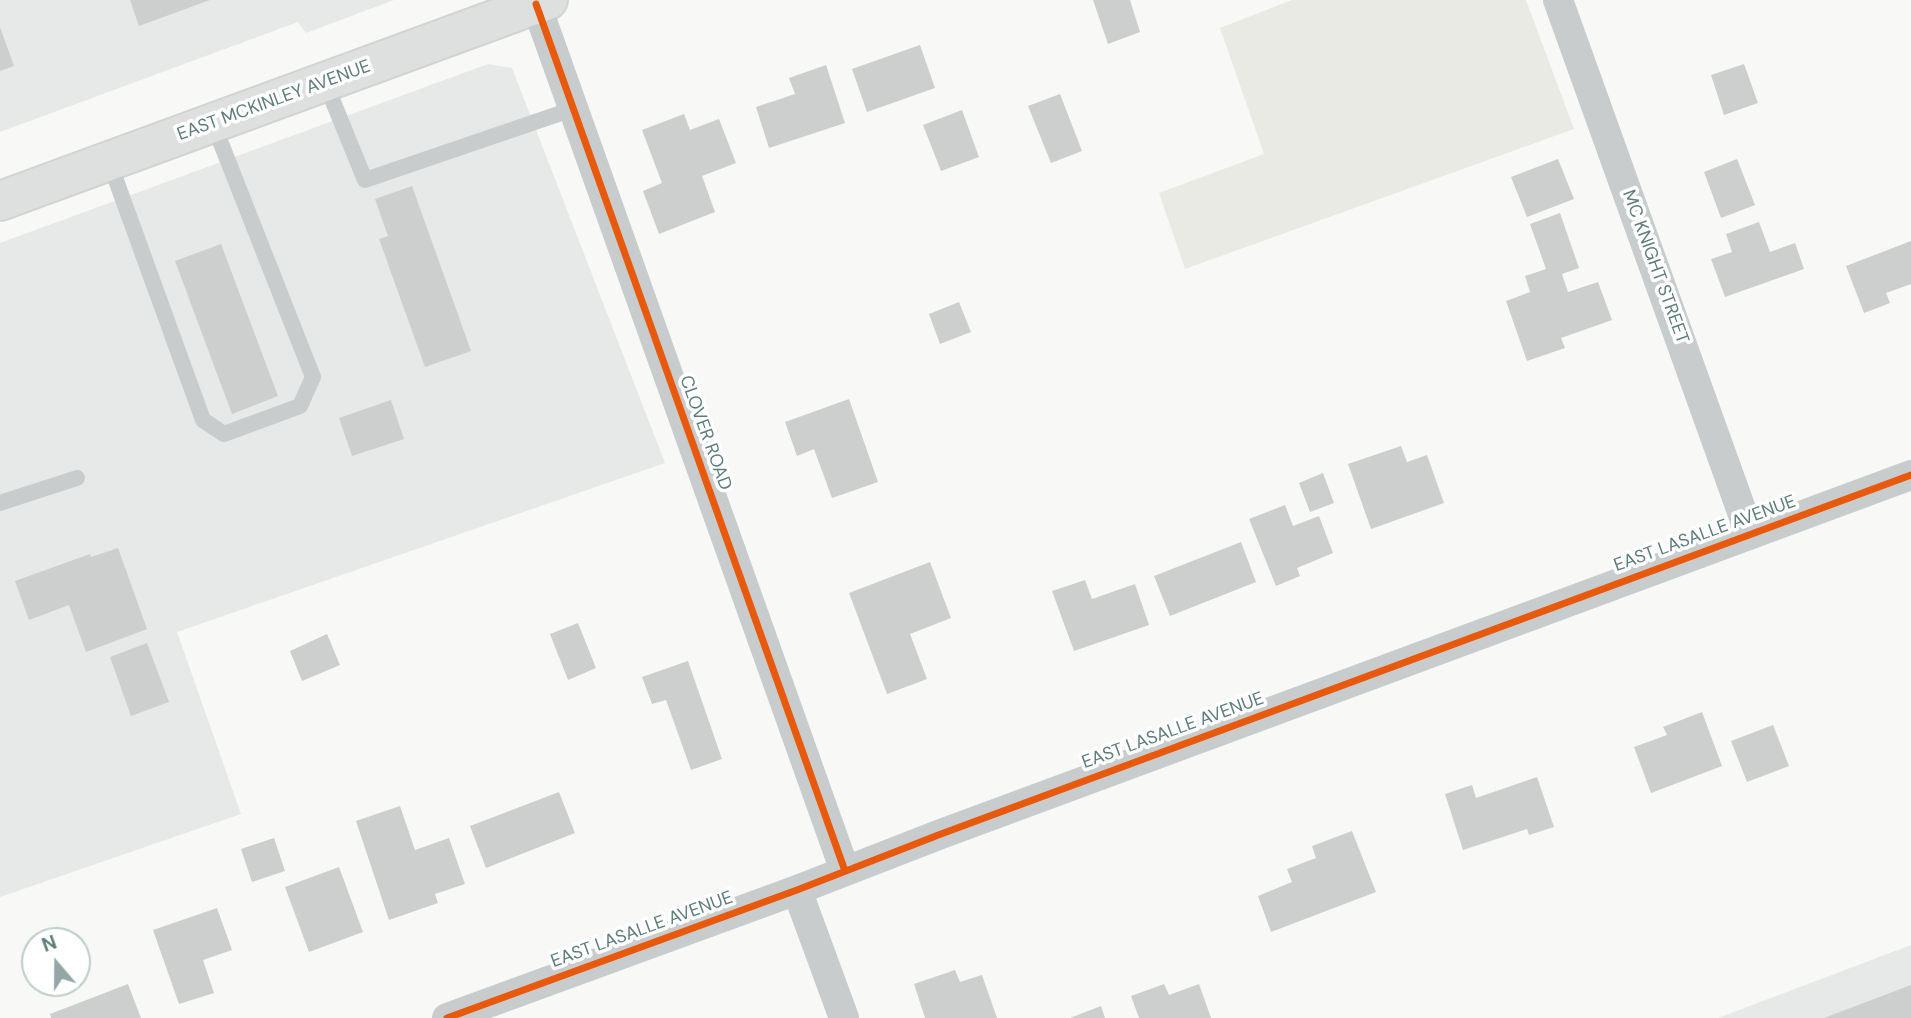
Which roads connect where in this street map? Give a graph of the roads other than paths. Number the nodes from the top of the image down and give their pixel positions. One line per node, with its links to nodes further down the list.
1 (1558, 0): 11 (street, MC KNIGHT STREET)
2 (542, 2): 3 (main road, EAST MCKINLEY AVENUE); 4 (street, CLOVER ROAD)
3 (326, 82): 4 (lane); 5 (main road, EAST MCKINLEY AVENUE)
4 (573, 108): 12 (street, CLOVER ROAD)
5 (213, 123): 6 (main road, EAST MCKINLEY AVENUE); 6 (lane)
6 (109, 161): 7 (main road, EAST MCKINLEY AVENUE)
7 (0, 201)
8 (1911, 475): 11 (street, EAST LASALLE AVENUE)
9 (77, 478): 10 (lane)
10 (0, 503)
11 (1750, 534): 12 (street, EAST LASALLE AVENUE)
12 (845, 872): 13 (street, EAST LASALLE AVENUE)
13 (797, 890): 14 (street, EAST LASALLE AVENUE); 15 (street)
14 (447, 1018)
15 (844, 1018)

